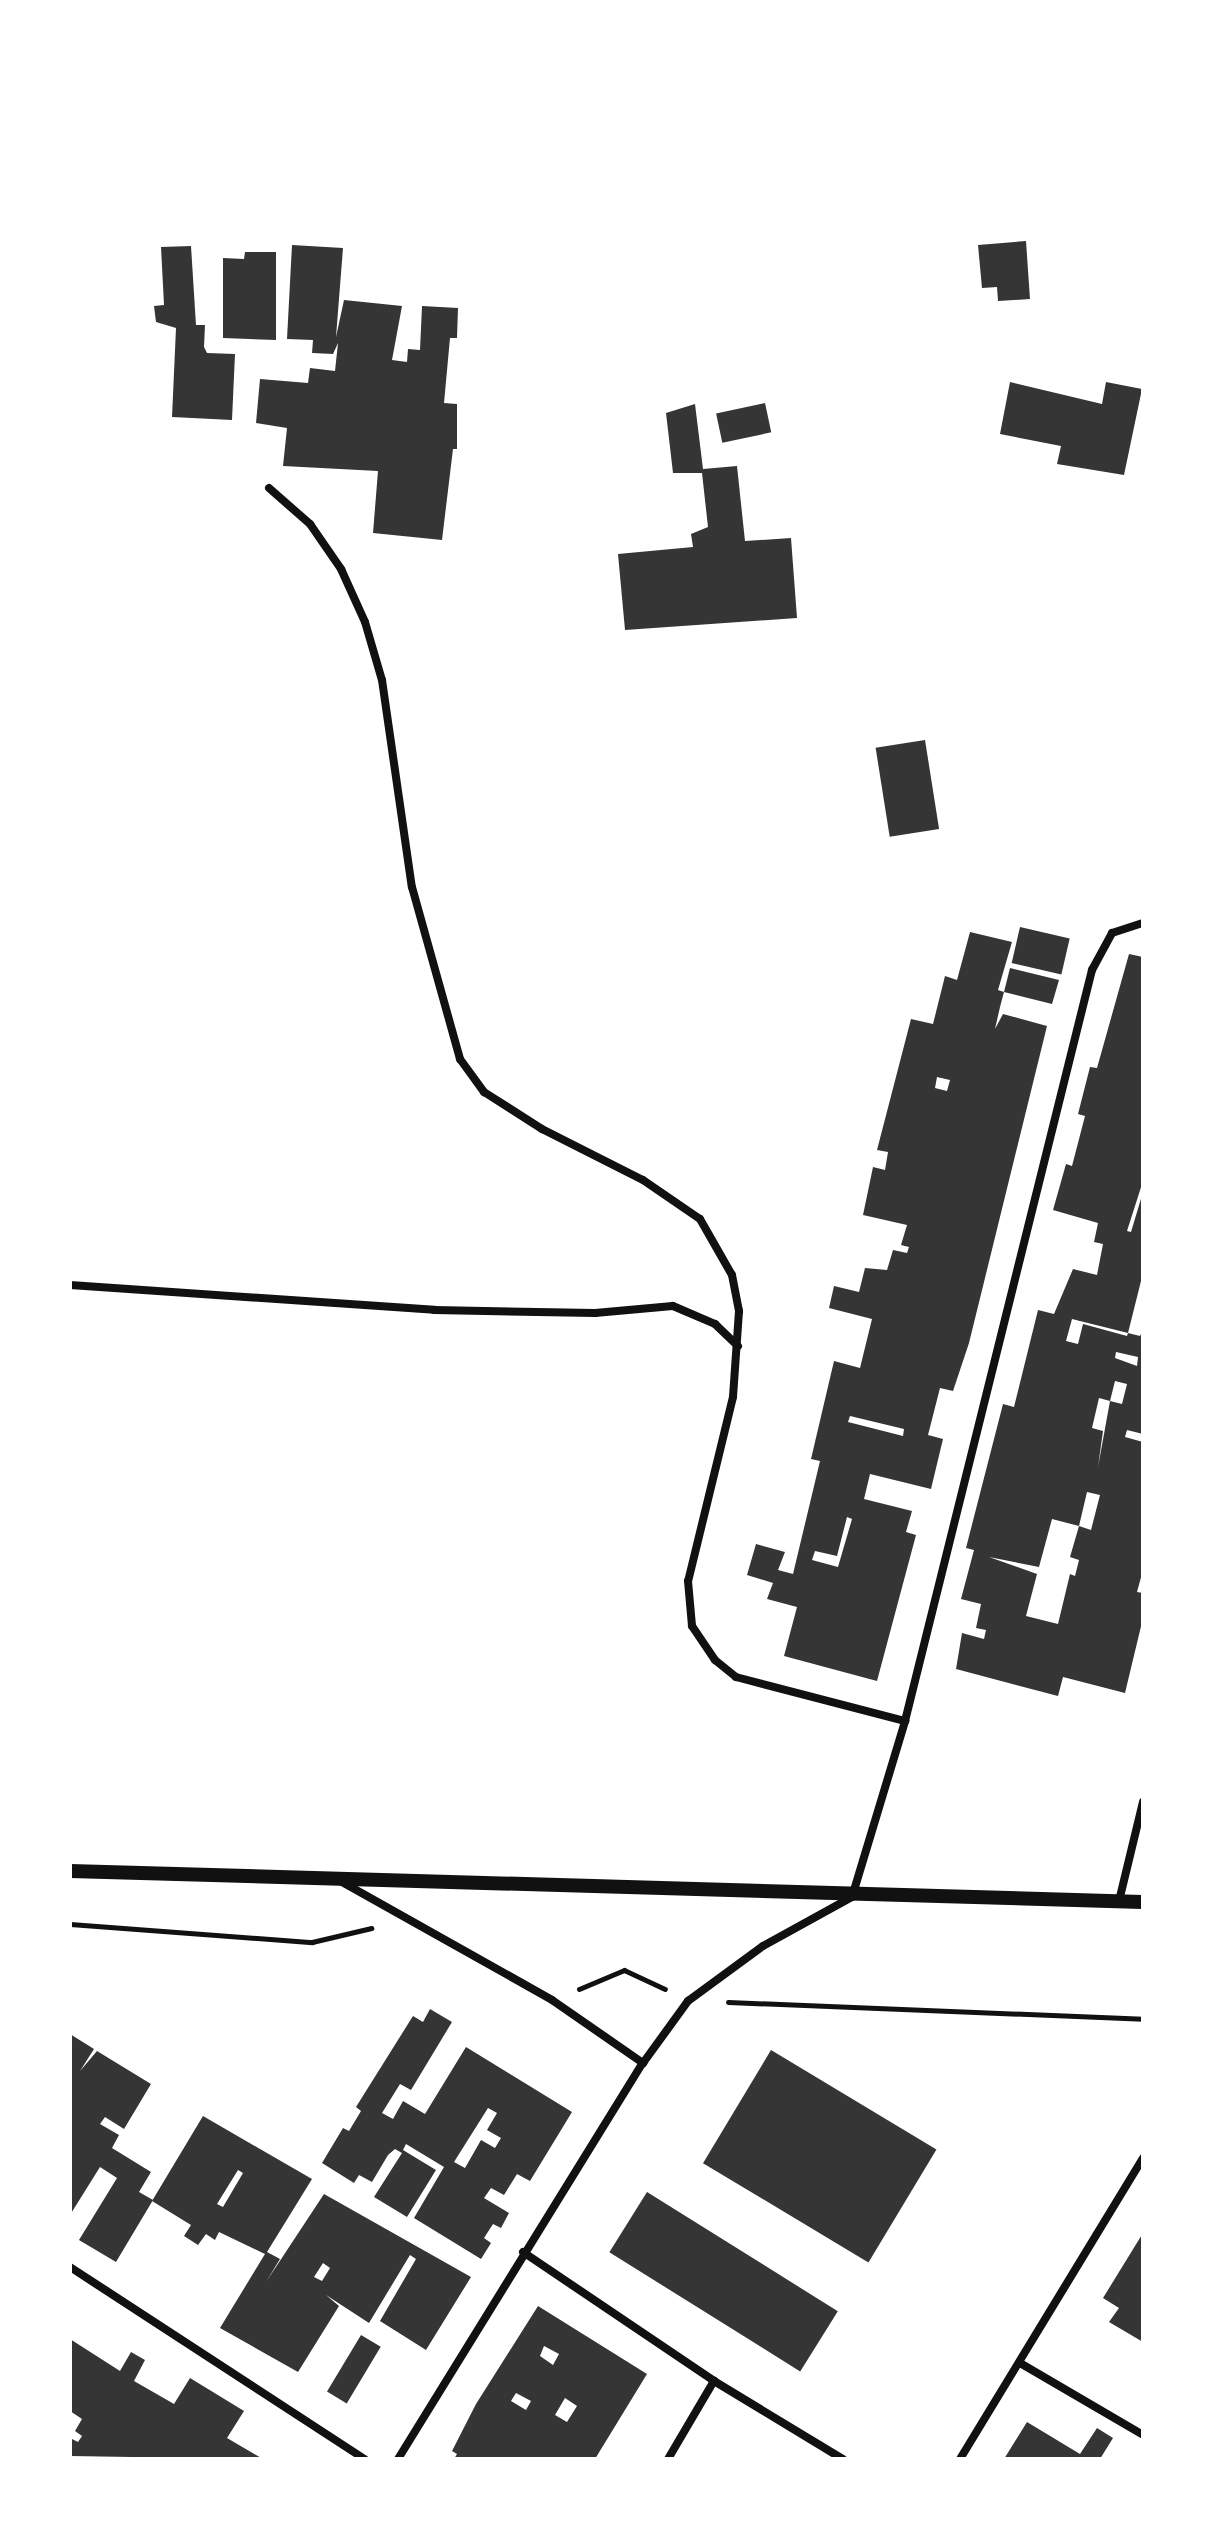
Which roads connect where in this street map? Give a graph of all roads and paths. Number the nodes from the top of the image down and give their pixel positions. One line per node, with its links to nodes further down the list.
1 (269, 488): 4 (street)
2 (1143, 923): 5 (street)
3 (70, 1285): 4 (street)
4 (738, 1346): 5 (street)
5 (905, 1721): 9 (street)
6 (1143, 1802): 10 (street)
7 (70, 1871): 8 (street)
8 (338, 1880): 9 (street); 12 (street)
9 (852, 1897): 10 (street); 15 (street)
10 (1119, 1901): 11 (street)
11 (1143, 1902)
12 (413, 1918): 13 (path); 14 (street)
13 (70, 1924)
14 (552, 2000): 15 (path); 17 (street)
15 (688, 2001): 16 (path); 17 (street)
16 (1143, 2019)
17 (643, 2063): 19 (street)
18 (1143, 2158): 21 (street)
19 (523, 2252): 22 (street); 25 (street)
20 (70, 2267): 24 (street)
21 (1020, 2363): 23 (street); 28 (street)
22 (714, 2381): 26 (street); 27 (street)
23 (1143, 2435)
24 (365, 2459)
25 (398, 2459)
26 (668, 2459)
27 (843, 2459)
28 (960, 2459)

